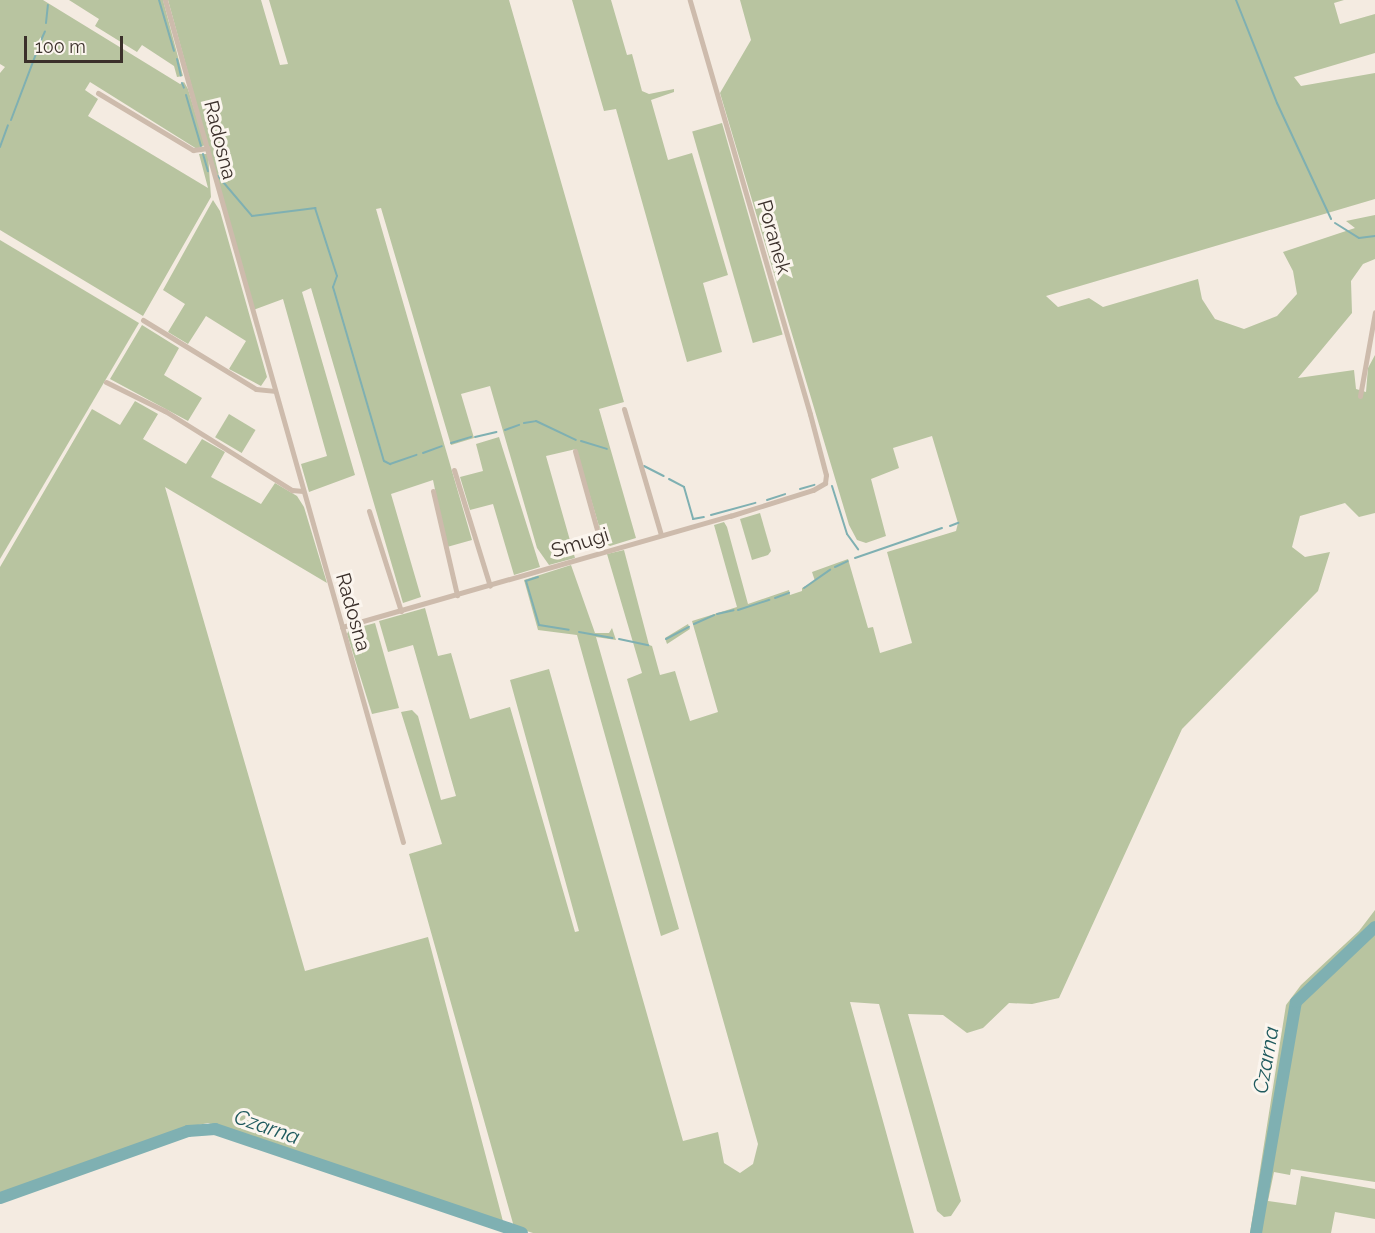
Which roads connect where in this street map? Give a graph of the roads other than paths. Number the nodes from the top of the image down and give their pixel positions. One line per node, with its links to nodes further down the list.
1 (165, 0): 4 (street, Radosna)
2 (690, 0): 13 (street, Poranek)
3 (98, 93): 4 (street)
4 (208, 148): 8 (street, Radosna)
5 (1375, 312): 9 (street)
6 (143, 320): 8 (street)
7 (106, 382): 14 (street)
8 (274, 391): 14 (street, Radosna)
9 (1360, 396)
10 (624, 409): 17 (street)
11 (575, 452): 18 (street)
12 (454, 470): 19 (street)
13 (825, 483): 17 (street, Smugi)
14 (303, 491): 22 (street, Radosna)
15 (433, 491): 20 (street)
16 (369, 511): 21 (street)
17 (661, 535): 18 (street, Smugi)
18 (603, 551): 19 (street, Smugi)
19 (489, 586): 20 (street, Smugi)
20 (457, 595): 21 (street, Smugi)
21 (401, 611): 22 (street, Smugi)
22 (342, 627): 23 (street, Radosna)
23 (403, 842)

